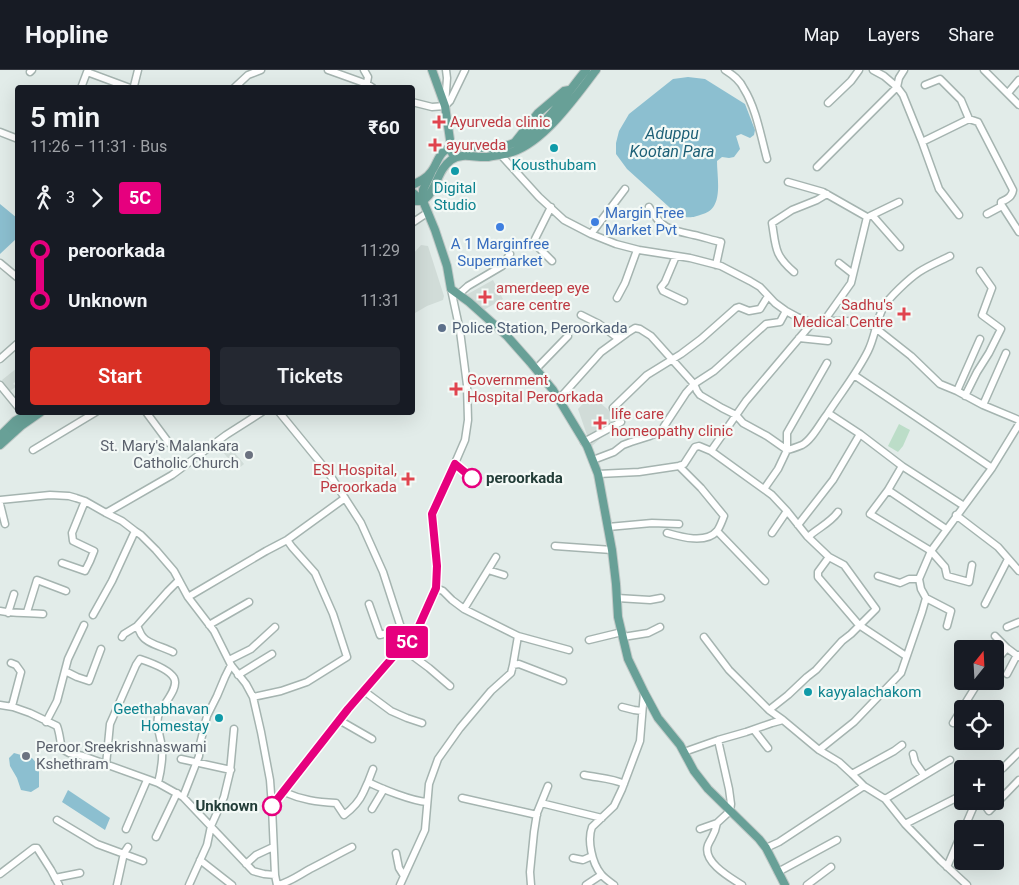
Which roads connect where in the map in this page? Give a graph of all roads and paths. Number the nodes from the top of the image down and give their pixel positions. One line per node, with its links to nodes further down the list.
1 (138, 70): 20 (street)
2 (261, 70): 16 (street)
3 (328, 70): 22 (street)
4 (364, 70): 23 (street)
5 (432, 70): 32 (main road)
6 (446, 70): 32 (street)
7 (465, 70): 32 (street)
8 (586, 70): 26 (main road)
9 (596, 70): 28 (main road)
10 (725, 70): 40 (street)
11 (859, 70): 30 (street)
12 (873, 70): 25 (street)
13 (904, 70): 25 (street)
14 (984, 70): 27 (street)
15 (87, 71): 18 (street); 19 (street)
16 (246, 73): 21 (street)
17 (1019, 80): 27 (street)
18 (82, 85)
19 (127, 85)
20 (134, 85)
21 (236, 85)
22 (366, 85)
23 (369, 85)
24 (925, 85): 33 (street)
25 (897, 87): 36 (street); 41 (street)
26 (570, 90): 28 (main road); 38 (main road)
27 (1008, 93): 31 (street)
28 (576, 96): 38 (main road)
29 (415, 103): 32 (street)
30 (828, 103)
31 (1019, 105)
32 (445, 106): 37 (main road)
33 (969, 119): 36 (street); 51 (street)
34 (0, 132): 35 (street)
35 (15, 138)
36 (922, 142): 56 (street)
37 (451, 148): 38 (main road); 39 (main road); 42 (main road)
38 (498, 151): 39 (main road); 52 (street)
39 (453, 158): 49 (main road)
40 (767, 159)
41 (817, 167)
42 (431, 172): 44 (main road); 49 (main road)
43 (788, 182): 47 (street)
44 (415, 184)
45 (625, 189): 60 (street)
46 (415, 194): 49 (main road)
47 (827, 194): 57 (street); 71 (street)
48 (415, 200): 49 (main road)
49 (423, 201): 54 (main road)
50 (899, 202): 57 (street)
51 (1002, 206): 55 (street); 59 (street)
52 (551, 207): 60 (street); 66 (street)
53 (649, 207): 69 (street)
54 (427, 213): 58 (street); 74 (main road)
55 (987, 214)
56 (960, 215)
57 (869, 216): 61 (street); 72 (street)
58 (415, 221)
59 (1019, 232)
60 (591, 234): 62 (street)
61 (900, 247)
62 (637, 250): 64 (street); 77 (street)
63 (510, 254): 75 (street)
64 (676, 256): 69 (street); 78 (street)
65 (950, 256): 83 (street)
66 (552, 261)
67 (0, 263): 73 (street)
68 (839, 264): 72 (street)
69 (716, 265): 76 (street)
70 (980, 271): 99 (street)
71 (794, 272)
72 (854, 274): 81 (street)
73 (15, 276)
74 (451, 290): 75 (main road); 163 (street)
75 (458, 295): 94 (main road)
76 (768, 296): 79 (street); 92 (street)
77 (617, 298)
78 (684, 301)
79 (786, 311): 82 (street); 96 (street)
80 (581, 315): 86 (street)
81 (824, 321): 82 (street); 83 (street)
82 (812, 322): 85 (street)
83 (876, 329): 95 (street); 98 (street)
84 (568, 336): 94 (street)
85 (799, 338): 88 (street); 110 (street)
86 (619, 339): 92 (street); 100 (street)
87 (980, 339): 98 (street)
88 (828, 340)
89 (15, 345): 91 (street)
90 (1006, 353): 102 (street)
91 (1, 356)
92 (672, 359): 96 (street); 115 (street)
93 (827, 363): 119 (street)
94 (536, 369): 100 (main road)
95 (854, 376): 103 (street); 124 (street)
96 (694, 384): 110 (street); 121 (street)
97 (0, 385): 101 (street)
98 (957, 391): 99 (street)
99 (965, 396): 102 (street)
100 (558, 398): 115 (main road)
101 (15, 403)
102 (983, 405): 111 (street)
103 (828, 414): 113 (street); 119 (street)
104 (24, 415): 114 (main road)
105 (36, 415): 117 (main road)
106 (91, 415): 118 (street)
107 (148, 415): 116 (street)
108 (257, 415): 135 (street)
109 (280, 415): 128 (street)
110 (736, 415): 119 (street); 120 (street)
111 (1019, 420)
112 (1019, 424): 124 (street)
113 (860, 434): 123 (street); 139 (street)
114 (0, 436)
115 (584, 442): 121 (main road)
116 (169, 444)
117 (0, 445)
118 (33, 450)
119 (787, 450): 126 (street)
120 (711, 451): 122 (street); 126 (street)
121 (593, 460): 125 (main road)
122 (679, 466): 125 (street); 142 (street)
123 (902, 466): 127 (street); 132 (street)
124 (992, 468): 132 (street)
125 (598, 474): 140 (main road)
126 (764, 489): 133 (street)
127 (888, 490): 141 (street); 150 (street)
128 (345, 498): 147 (street); 188 (street)
129 (0, 500): 130 (street)
130 (85, 501): 135 (street); 154 (street)
131 (0, 504): 137 (street)
132 (964, 506): 136 (street)
133 (787, 510): 139 (street); 145 (street)
134 (838, 512): 146 (street)
135 (106, 513): 143 (street)
136 (956, 515): 141 (street); 153 (street)
137 (5, 524)
138 (680, 524): 140 (street)
139 (798, 525): 146 (street)
140 (608, 527): 149 (main road)
141 (946, 530): 150 (street)
142 (717, 531): 144 (street); 162 (street)
143 (135, 532): 161 (street); 178 (street)
144 (667, 533)
145 (772, 533)
146 (808, 537): 152 (street)
147 (287, 540): 166 (street); 215 (street)
148 (555, 546): 149 (street)
149 (612, 550): 167 (main road)
150 (931, 551): 155 (street); 160 (street)
151 (496, 557): 156 (street)
152 (829, 557): 182 (street); 182 (street)
153 (1008, 559): 157 (street); 172 (street)
154 (62, 563)
155 (972, 565)
156 (488, 570): 158 (street); 173 (street)
157 (1019, 570)
158 (504, 575)
159 (878, 576): 160 (street)
160 (919, 579): 169 (street)
161 (179, 580): 166 (street); 183 (street)
162 (765, 581)
163 (436, 588): 173 (street); 195 (street)
164 (66, 591): 175 (street)
165 (14, 594): 176 (street)
166 (188, 597): 181 (street)
167 (617, 598): 168 (street); 189 (main road)
168 (661, 598)
169 (926, 598): 184 (street); 202 (street)
170 (249, 602): 181 (street)
171 (369, 604): 188 (street)
172 (985, 604)
173 (464, 609): 190 (street)
174 (0, 611): 176 (street)
175 (27, 612): 176 (street); 177 (street)
176 (8, 613)
177 (43, 614)
178 (93, 615)
179 (1019, 622): 187 (street)
180 (84, 625): 207 (street)
181 (209, 625): 205 (street)
182 (859, 625): 202 (street); 219 (street)
183 (137, 626): 192 (street); 199 (street)
184 (946, 626)
185 (275, 627): 205 (street)
186 (660, 627): 189 (street)
187 (1007, 628)
188 (402, 629): 195 (street)
189 (622, 634): 194 (street); 214 (main road)
190 (518, 636): 198 (street); 206 (street)
191 (994, 636): 196 (street)
192 (122, 637)
193 (704, 638): 219 (street)
194 (589, 640)
195 (404, 645): 211 (street); 213 (street)
196 (1007, 648): 200 (street); 203 (street)
197 (101, 649): 207 (street)
198 (569, 650)
199 (173, 652)
200 (1004, 652)
201 (272, 654): 209 (street)
202 (906, 656): 232 (street)
203 (1018, 656): 208 (street)
204 (11, 663): 217 (street)
205 (230, 663): 209 (street); 238 (street)
206 (513, 665): 210 (street); 260 (street)
207 (65, 671): 223 (street)
208 (1007, 674)
209 (238, 675): 215 (street)
210 (563, 681)
211 (450, 686)
212 (973, 690): 225 (street)
213 (364, 691): 221 (street); 224 (street)
214 (644, 692): 220 (street); 233 (main road)
215 (253, 697): 262 (street)
216 (0, 704): 217 (street)
217 (12, 706): 223 (street)
218 (622, 707): 220 (street)
219 (769, 710): 222 (street)
220 (642, 711): 250 (street)
221 (339, 720): 228 (street); 254 (street)
222 (783, 720): 227 (street); 232 (street)
223 (46, 722): 239 (street)
224 (422, 723)
225 (952, 723)
226 (234, 729): 242 (street)
227 (754, 730): 229 (street); 231 (street)
228 (372, 739)
229 (718, 740): 233 (street); 264 (street)
230 (902, 745): 243 (street)
231 (768, 748)
232 (819, 750): 243 (street)
233 (684, 752): 264 (main road)
234 (1019, 752): 240 (street)
235 (913, 754): 245 (street)
236 (181, 759): 238 (street)
237 (950, 760): 245 (street)
238 (196, 762): 242 (street); 255 (street)
239 (106, 765): 246 (street); 249 (street)
240 (1004, 768)
241 (373, 769): 248 (street)
242 (231, 770): 270 (street)
243 (852, 774): 252 (street)
244 (584, 775): 250 (street)
245 (924, 775): 258 (street)
246 (147, 780): 249 (street); 271 (street)
247 (1019, 780): 256 (street)
248 (368, 782): 253 (street); 254 (street)
249 (158, 783): 255 (street)
250 (624, 784): 266 (street)
251 (548, 786): 261 (street)
252 (864, 786): 258 (street); 278 (street)
253 (384, 789): 260 (street); 263 (street)
254 (284, 792): 262 (street)
255 (180, 795): 270 (street); 273 (street)
256 (1004, 796)
257 (462, 798): 265 (street)
258 (885, 798): 269 (street)
259 (954, 799): 269 (street)
260 (427, 802): 294 (street)
261 (541, 803): 265 (street); 266 (street)
262 (272, 806): 276 (street)
263 (372, 809)
264 (730, 811): 268 (street); 278 (main road)
265 (537, 816): 302 (street)
266 (602, 818): 282 (street)
267 (57, 820): 280 (street)
268 (717, 824): 272 (street); 305 (street)
269 (905, 824): 288 (street)
270 (211, 826): 284 (street); 286 (street)
271 (126, 829)
272 (700, 829)
273 (156, 836)
274 (837, 840): 289 (street)
275 (128, 847): 280 (street)
276 (273, 847): 286 (street); 292 (street)
277 (352, 847): 300 (street)
278 (766, 848): 289 (main road)
279 (954, 852): 288 (street)
280 (124, 853): 285 (street); 297 (street)
281 (396, 853): 294 (street)
282 (592, 856): 283 (street); 293 (street)
283 (573, 858)
284 (200, 860): 298 (street); 299 (street)
285 (143, 861)
286 (246, 864): 292 (street)
287 (831, 867): 307 (street)
288 (948, 867): 308 (street)
289 (778, 872): 306 (main road)
290 (80, 873): 295 (street)
291 (0, 874): 295 (street)
292 (275, 875): 300 (street)
293 (601, 875): 303 (street); 304 (street)
294 (404, 876): 301 (street)
295 (55, 878): 296 (street)
296 (58, 885)
297 (117, 885)
298 (189, 885)
299 (232, 885)
300 (278, 885)
301 (400, 885)
302 (531, 885)
303 (586, 885)
304 (614, 885)
305 (742, 885)
306 (785, 885)
307 (807, 885)
308 (967, 885)

